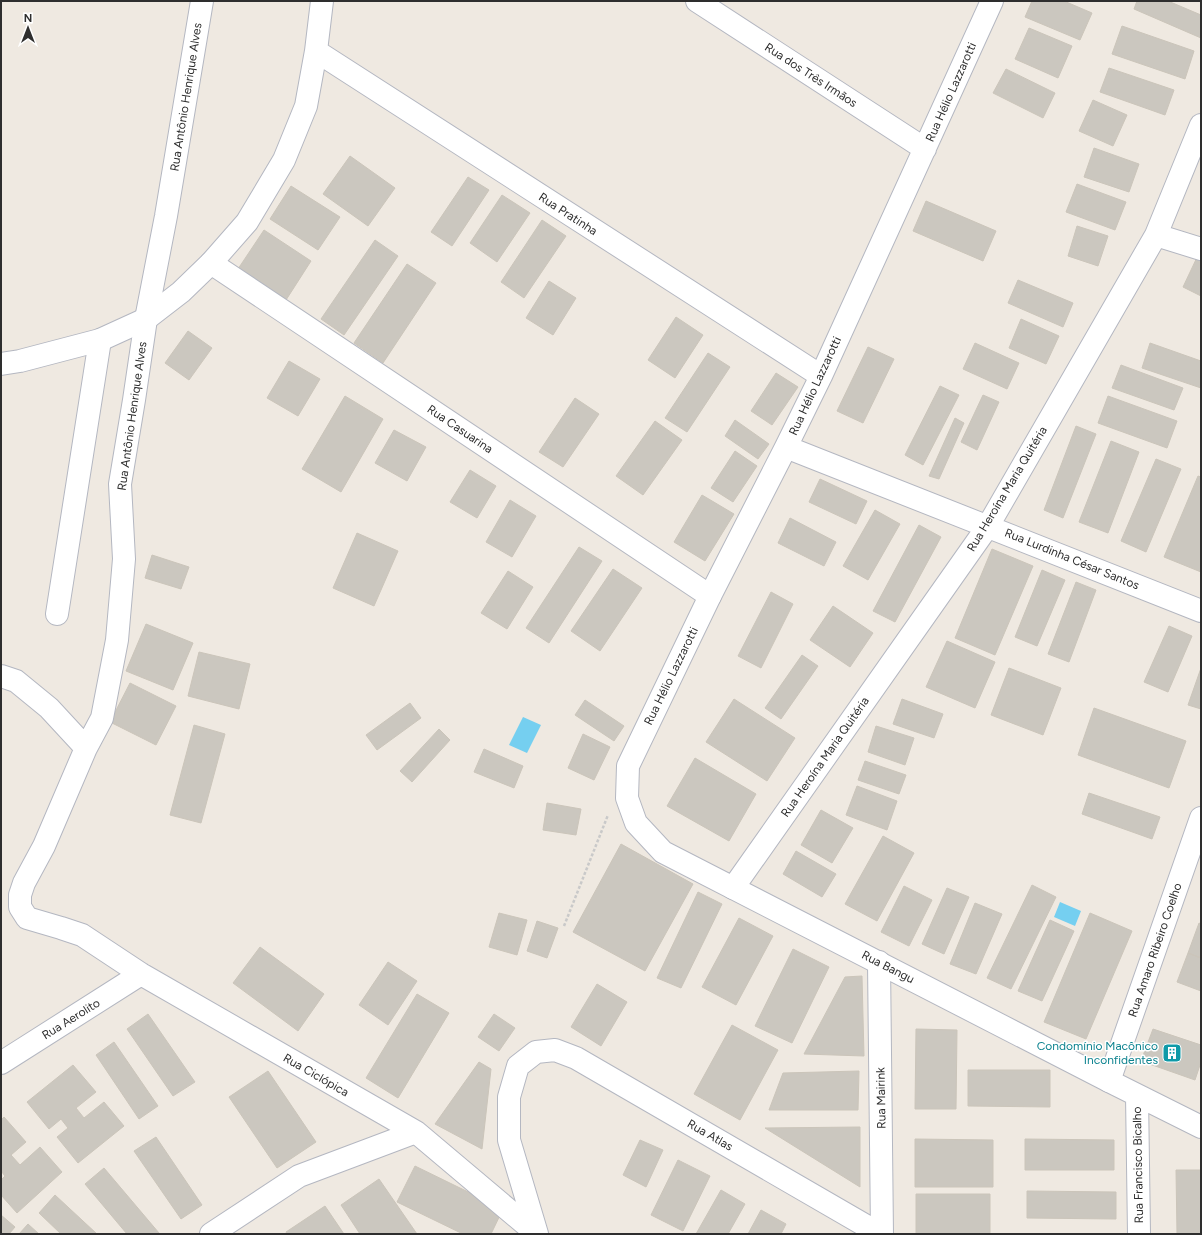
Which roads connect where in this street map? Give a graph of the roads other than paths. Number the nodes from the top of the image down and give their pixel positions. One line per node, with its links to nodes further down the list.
1 (202, 1): 11 (street, Rua Antônio Henrique Alves)
2 (322, 1): 5 (street)
3 (697, 1): 7 (street, Rua dos Três Irmãos)
4 (992, 1): 7 (street, Rua Hélio Lazzarotti)
5 (316, 51): 10 (street); 14 (street, Rua Pratinha)
6 (1201, 125): 8 (street, Rua Heroína Maria Quitéria)
7 (925, 149): 14 (street, Rua Hélio Lazzarotti)
8 (1156, 235): 9 (street); 16 (street, Rua Heroína Maria Quitéria)
9 (1201, 249)
10 (211, 263): 11 (street); 17 (street, Rua Casuarina)
11 (146, 319): 12 (street); 21 (street, Rua Antônio Henrique Alves)
12 (100, 340): 13 (street); 19 (street)
13 (1, 364)
14 (821, 376): 15 (street, Rua Hélio Lazzarotti)
15 (786, 447): 16 (street, Rua Lurdinha César Santos); 17 (street, Rua Hélio Lazzarotti)
16 (988, 526): 18 (street, Rua Lurdinha César Santos); 24 (street, Rua Heroína Maria Quitéria)
17 (710, 596): 22 (street, Rua Hélio Lazzarotti)
18 (1201, 611)
19 (57, 614)
20 (1, 676): 21 (street)
21 (86, 748): 25 (street, Rua Antônio Henrique Alves)
22 (628, 766): 24 (street, Rua Bangu)
23 (1201, 818): 29 (street, Rua Amaro Ribeiro Coelho)
24 (733, 888): 26 (street, Rua Bangu)
25 (82, 935): 27 (street, Rua Ciclópica)
26 (879, 962): 29 (street, Rua Bangu); 35 (street, Rua Mairink)
27 (141, 974): 28 (street, Rua Aerolito); 32 (street, Rua Ciclópica)
28 (1, 1063)
29 (1110, 1081): 30 (street, Rua Bangu)
30 (1137, 1095): 31 (street, Rua Bangu); 36 (street, Rua Francisco Bicalho)
31 (1201, 1127)
32 (416, 1132): 33 (street); 34 (street, Rua Ciclópica)
33 (211, 1234)
34 (537, 1234): 35 (street, Rua Atlas)
35 (881, 1234)
36 (1139, 1234)

